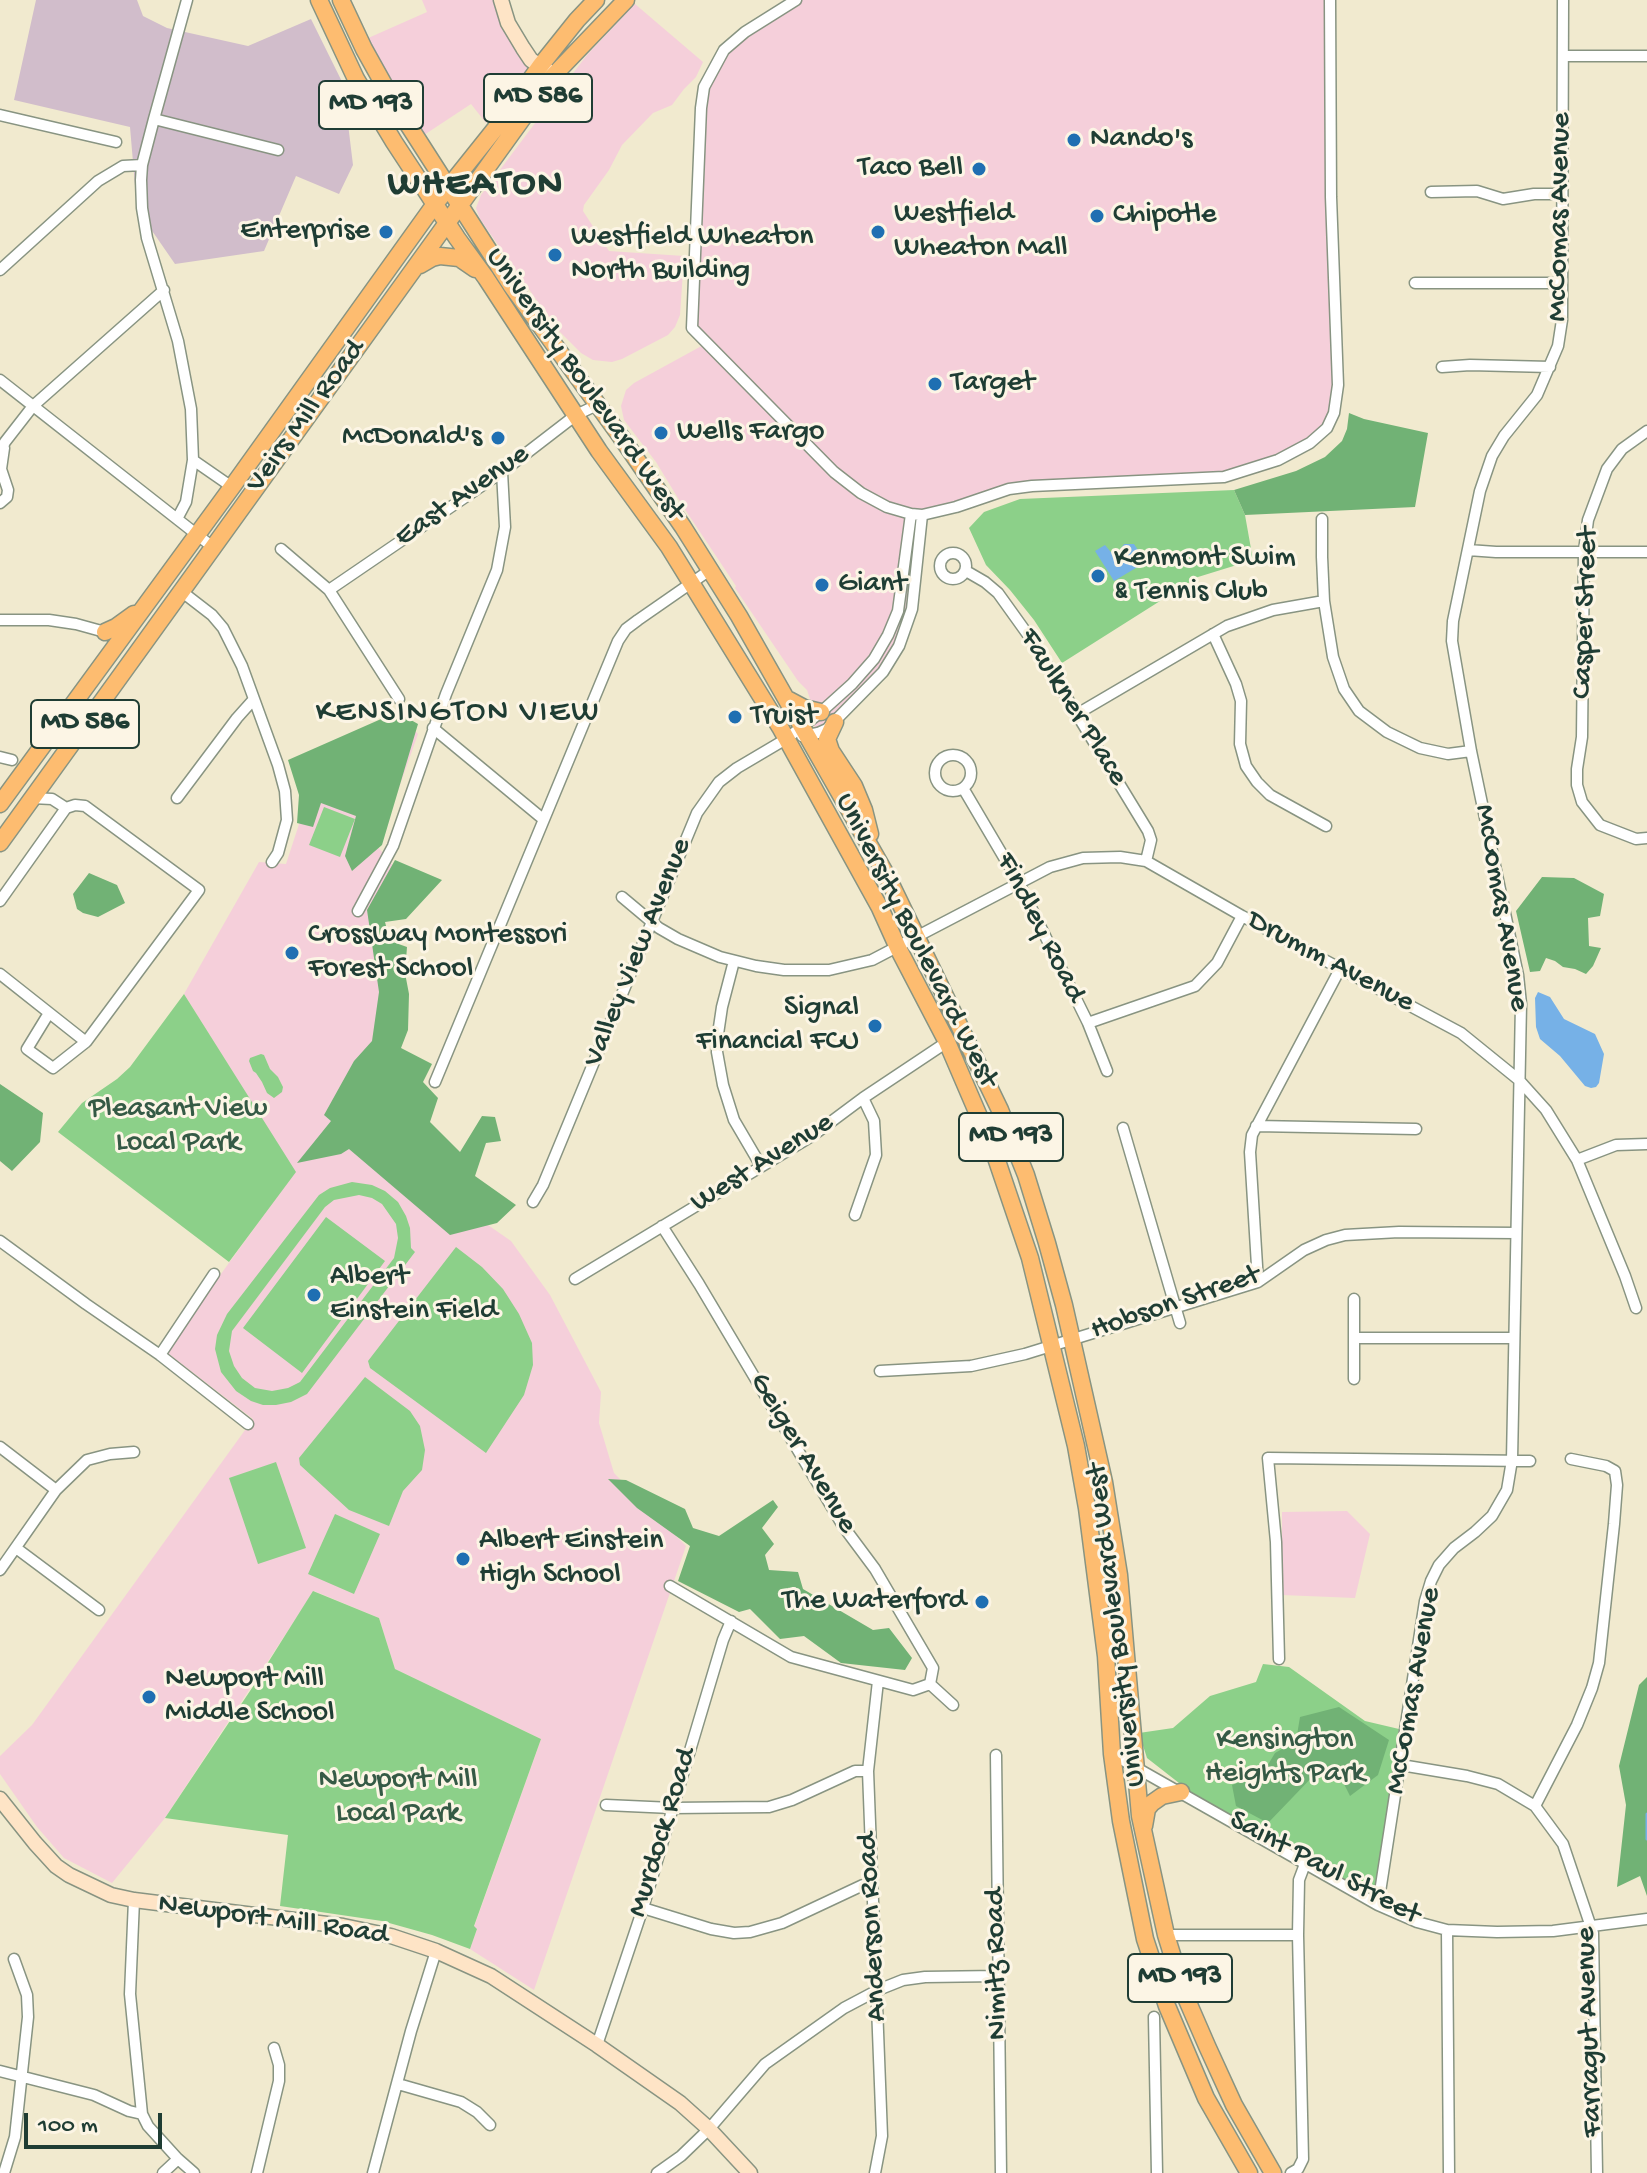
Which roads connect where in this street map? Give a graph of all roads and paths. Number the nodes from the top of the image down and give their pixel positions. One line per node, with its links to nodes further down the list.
1 (187, 0): 14 (street)
2 (319, 0): 21 (main road, University Boulevard West / MD 193)
3 (341, 0): 18 (main road, University Boulevard West / MD 193)
4 (596, 0): 12 (main road, Veirs Mill Road / MD 586)
5 (626, 0): 12 (main road, Veirs Mill Road / MD 586)
6 (796, 0): 42 (street)
7 (1330, 0): 42 (street)
8 (1563, 0): 10 (street, McComas Avenue)
9 (504, 6): 12 (street)
10 (1563, 56): 11 (street); 20 (street, McComas Avenue)
11 (1647, 56)
12 (547, 70): 18 (main road, Veirs Mill Road / MD 586); 22 (main road, Veirs Mill Road / MD 586)
13 (0, 115): 15 (street)
14 (154, 119): 16 (street); 17 (street)
15 (116, 142)
16 (278, 150)
17 (142, 165): 24 (street); 29 (street)
18 (448, 187): 21 (main road, Veirs Mill Road / MD 586); 22 (main road, University Boulevard West / MD 193)
19 (1431, 192): 20 (street)
20 (1561, 194): 28 (street, McComas Avenue)
21 (435, 204): 23 (main road, University Boulevard West / MD 193); 40 (main road, Veirs Mill Road / MD 586)
22 (459, 205): 23 (main road, Veirs Mill Road / MD 586); 33 (main road, University Boulevard West / MD 193)
23 (447, 222): 25 (main road, Veirs Mill Road / MD 586); 26 (main road, University Boulevard West / MD 193)
24 (0, 270)
25 (412, 271): 26 (main road); 46 (main road, Veirs Mill Road / MD 586)
26 (486, 278): 35 (main road, University Boulevard West / MD 193)
27 (1415, 283): 28 (street)
28 (1562, 283): 31 (street, McComas Avenue)
29 (164, 290): 34 (street); 38 (street)
30 (1442, 367): 31 (street)
31 (1550, 367): 48 (street, McComas Avenue)
32 (0, 380): 34 (street)
33 (597, 405): 35 (street, East Avenue); 51 (main road, University Boulevard West / MD 193)
34 (33, 406): 37 (street); 43 (street)
35 (576, 415): 39 (street, East Avenue); 53 (main road, University Boulevard West / MD 193)
36 (1647, 431): 49 (street, Casper Street)
37 (2, 447): 41 (street)
38 (193, 460): 40 (street); 43 (street)
39 (502, 472): 54 (street, East Avenue); 66 (street)
40 (232, 487): 45 (main road, Veirs Mill Road / MD 586)
41 (0, 503)
42 (916, 515): 65 (street); 65 (street)
43 (177, 519): 45 (street)
44 (1322, 519): 56 (street)
45 (197, 533): 46 (street); 57 (main road, Veirs Mill Road / MD 586)
46 (214, 548): 55 (main road, Veirs Mill Road / MD 586)
47 (281, 549): 54 (street)
48 (1468, 550): 49 (street); 69 (street, McComas Avenue)
49 (1584, 551): 50 (street); 81 (street, Casper Street)
50 (1647, 552)
51 (710, 570): 53 (street); 63 (main road, University Boulevard West / MD 193)
52 (966, 571): 64 (street, Faulkner Place)
53 (693, 583): 68 (main road, University Boulevard West / MD 193); 79 (street)
54 (329, 590): 62 (street)
55 (181, 591): 61 (street); 72 (main road, Veirs Mill Road / MD 586)
56 (1324, 601): 60 (street); 69 (street)
57 (148, 604): 59 (main road); 77 (main road, Veirs Mill Road / MD 586)
58 (0, 620): 59 (street)
59 (105, 632)
60 (1213, 634): 64 (street); 80 (street)
61 (254, 699): 75 (street); 85 (street)
62 (399, 699)
63 (788, 700): 65 (main road); 67 (main road, University Boulevard West / MD 193)
64 (1077, 714): 84 (street, Faulkner Place)
65 (828, 717): 67 (street); 67 (street); 83 (main road)
66 (433, 728): 79 (street); 89 (street)
67 (806, 730): 68 (street); 83 (main road, University Boulevard West / MD 193)
68 (786, 739): 91 (street, Valley View Avenue); 93 (main road, University Boulevard West / MD 193)
69 (1471, 751): 102 (street, McComas Avenue)
70 (0, 757): 71 (street)
71 (12, 760)
72 (47, 779): 74 (main road, Veirs Mill Road / MD 586); 76 (street)
73 (963, 788): 86 (street, Findley Road)
74 (32, 798): 76 (street); 82 (main road, Veirs Mill Road / MD 586)
75 (177, 798)
76 (52, 799): 78 (street)
77 (0, 804)
78 (66, 808): 88 (street); 99 (street)
79 (543, 819): 103 (street)
80 (1326, 826)
81 (1647, 838)
82 (0, 843)
83 (871, 847): 92 (main road, University Boulevard West / MD 193)
84 (1146, 861): 86 (street, Drumm Avenue); 90 (street, Drumm Avenue)
85 (272, 862)
86 (1019, 883): 92 (street, Drumm Avenue); 98 (street, Findley Road)
87 (622, 897): 91 (street, Drumm Avenue)
88 (0, 901)
89 (358, 911)
90 (1242, 916): 95 (street, Drumm Avenue); 98 (street)
91 (652, 921): 94 (street, Drumm Avenue); 111 (street, Valley View Avenue)
92 (916, 937): 93 (street, Drumm Avenue); 125 (main road, University Boulevard West / MD 193)
93 (898, 948): 94 (street, Drumm Avenue); 100 (main road, University Boulevard West / MD 193)
94 (734, 961): 110 (street)
95 (1340, 969): 102 (street, Drumm Avenue); 105 (street)
96 (0, 974): 97 (street)
97 (49, 1013): 99 (street); 99 (street)
98 (1088, 1023): 101 (street, Findley Road)
99 (86, 1042)
100 (947, 1042): 104 (street, West Avenue); 126 (main road, University Boulevard West / MD 193)
101 (1107, 1071)
102 (1519, 1080): 109 (street, Drumm Avenue); 114 (street, McComas Avenue)
103 (435, 1082)
104 (863, 1098): 110 (street, West Avenue); 112 (street)
105 (1256, 1126): 107 (street); 118 (street)
106 (1123, 1128): 120 (street)
107 (1416, 1129)
108 (1647, 1144): 109 (street)
109 (1577, 1160): 121 (street, Drumm Avenue)
110 (761, 1166): 113 (street, West Avenue)
111 (533, 1202)
112 (855, 1215)
113 (662, 1226): 117 (street, West Avenue); 144 (street, Geiger Avenue)
114 (1516, 1233): 118 (street, Hobson Street); 124 (street, McComas Avenue)
115 (0, 1241): 127 (street)
116 (214, 1274): 127 (street)
117 (575, 1279)
118 (1258, 1282): 120 (street, Hobson Street)
119 (1354, 1299): 123 (street)
120 (1175, 1307): 122 (street); 125 (street, Hobson Street)
121 (1636, 1308)
122 (1180, 1323)
123 (1354, 1338): 124 (street); 129 (street)
124 (1514, 1338): 134 (street, McComas Avenue)
125 (1072, 1339): 126 (street, Hobson Street); 149 (main road, University Boulevard West / MD 193)
126 (1052, 1344): 128 (street, Hobson Street); 146 (main road, University Boulevard West / MD 193)
127 (160, 1355): 130 (street)
128 (880, 1371)
129 (1354, 1379)
130 (248, 1424)
131 (0, 1447): 136 (street)
132 (134, 1452): 136 (street)
133 (1571, 1459): 154 (street)
134 (1512, 1460): 135 (street); 142 (street); 148 (street, McComas Avenue)
135 (1530, 1461)
136 (56, 1490): 137 (street)
137 (16, 1548): 138 (street); 140 (street)
138 (0, 1570)
139 (670, 1586): 141 (street)
140 (99, 1610)
141 (731, 1621): 143 (street); 155 (street, Murdock Road)
142 (1279, 1659)
143 (878, 1681): 144 (street); 150 (street, Anderson Road)
144 (930, 1684): 145 (street)
145 (953, 1705)
146 (1112, 1754): 149 (street, Saint Paul Street); 172 (main road, University Boulevard West / MD 193)
147 (996, 1755): 169 (street, Nimitz Road)
148 (1401, 1765): 154 (street, Farragut Avenue); 160 (street, McComas Avenue)
149 (1135, 1766): 151 (street, Saint Paul Street); 156 (main road, University Boulevard West / MD 193)
150 (868, 1771): 155 (street); 158 (street, Anderson Road)
151 (1181, 1792): 156 (main road); 157 (street, Saint Paul Street)
152 (0, 1799): 159 (street, Newport Mill Road)
153 (606, 1805): 155 (street)
154 (1535, 1806): 163 (street, Farragut Avenue)
155 (672, 1808): 161 (street, Murdock Road)
156 (1144, 1835): 165 (main road, University Boulevard West / MD 193)
157 (1305, 1864): 160 (street, Saint Paul Street); 166 (street)
158 (871, 1885): 161 (street); 170 (street, Anderson Road)
159 (134, 1900): 167 (street, Newport Mill Road); 178 (street)
160 (1378, 1905): 164 (street, Saint Paul Street)
161 (643, 1908): 173 (street, Murdock Road)
162 (1647, 1919): 163 (street, Saint Paul Street)
163 (1590, 1926): 164 (street, Saint Paul Street); 196 (street, Farragut Avenue)
164 (1447, 1930): 195 (street)
165 (1166, 1935): 166 (street); 193 (main road, University Boulevard West / MD 193)
166 (1298, 1935): 194 (street)
167 (436, 1951): 173 (street, Newport Mill Road); 177 (street)
168 (14, 1959): 176 (street)
169 (998, 1976): 170 (street); 190 (street, Nimitz Road)
170 (878, 1990): 180 (street); 189 (street, Anderson Road)
171 (1154, 2017): 172 (street)
172 (1166, 2038): 191 (street); 192 (main road, University Boulevard West / MD 193)
173 (597, 2045): 180 (street, Newport Mill Road)
174 (274, 2048): 185 (street)
175 (0, 2071): 176 (street)
176 (23, 2077): 178 (street); 182 (street)
177 (398, 2084): 179 (street); 186 (street)
178 (142, 2114): 181 (street)
179 (490, 2125)
180 (709, 2129): 187 (street); 188 (street, Newport Mill Road)
181 (178, 2159): 183 (street); 184 (street)
182 (4, 2173)
183 (163, 2173)
184 (194, 2173)
185 (257, 2173)
186 (373, 2173)
187 (657, 2173)
188 (750, 2173)
189 (875, 2173)
190 (1001, 2173)
191 (1157, 2173)
192 (1249, 2173)
193 (1273, 2173)
194 (1291, 2173)
195 (1449, 2173)
196 (1597, 2173)

